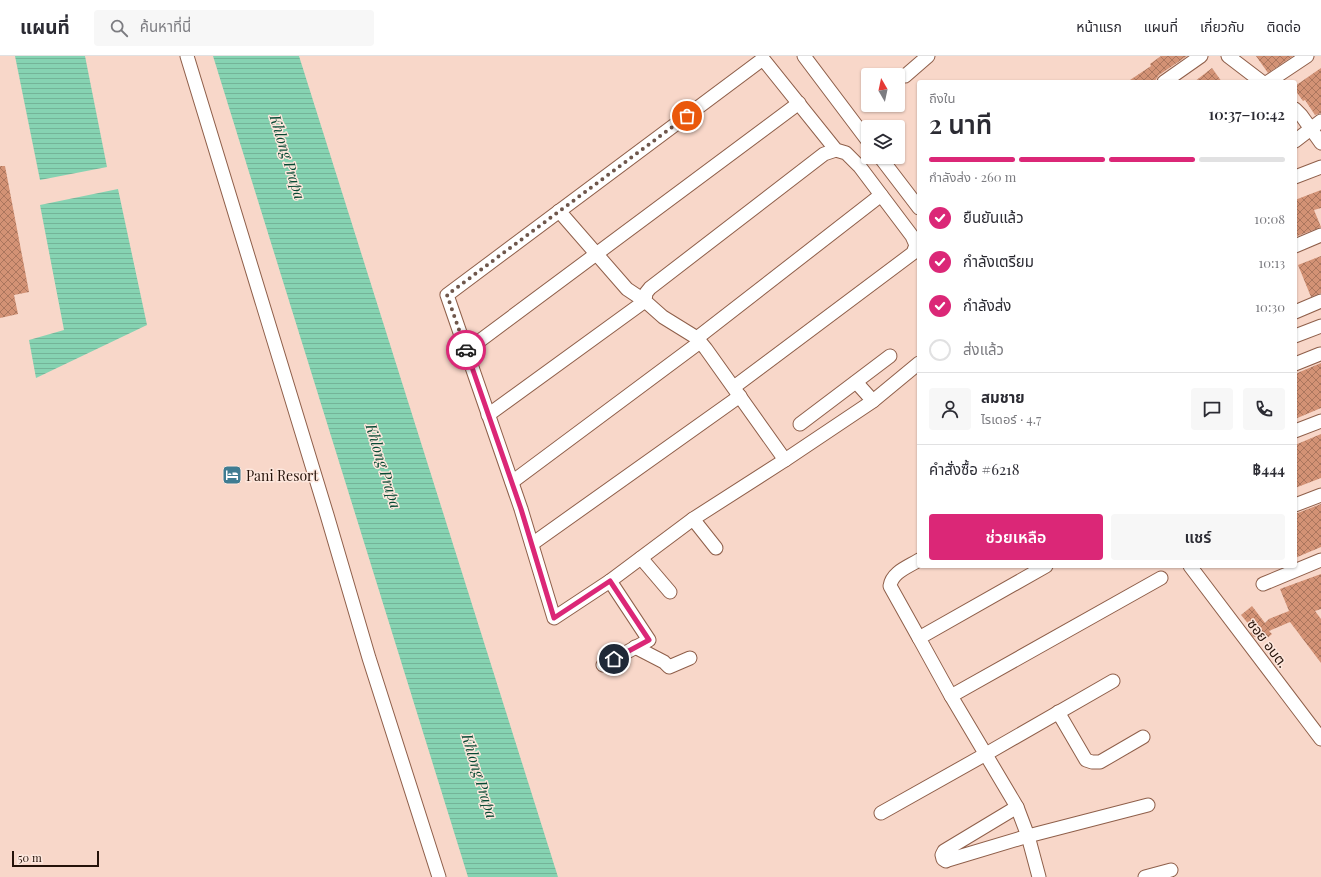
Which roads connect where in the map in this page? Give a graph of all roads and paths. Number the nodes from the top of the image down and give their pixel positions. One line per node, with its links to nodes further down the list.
1 (187, 56): 76 (street)
2 (804, 56): 14 (street)
3 (928, 56): 7 (street)
4 (1201, 56): 8 (street)
5 (1228, 56): 9 (street)
6 (1306, 56): 10 (street)
7 (905, 76)
8 (1167, 80)
9 (1259, 80)
10 (1271, 80)
11 (799, 103): 17 (street); 23 (street); 26 (street)
12 (1297, 111): 13 (street)
13 (1316, 125): 15 (street); 16 (street)
14 (861, 132)
15 (1297, 139)
16 (1321, 143)
17 (836, 150): 21 (street); 27 (street)
18 (885, 164): 22 (street)
19 (1321, 167): 20 (street)
20 (1297, 176)
21 (881, 195): 32 (street); 39 (street)
22 (917, 205)
23 (559, 211): 26 (street); 33 (street)
24 (1321, 235): 25 (street)
25 (1297, 245)
26 (597, 254): 27 (street); 33 (street)
27 (645, 301): 32 (street); 41 (street)
28 (1321, 302): 29 (street)
29 (1297, 308)
30 (1321, 326): 31 (street)
31 (1297, 335)
32 (699, 340): 39 (street); 46 (street)
33 (466, 351): 41 (street)
34 (1320, 354): 36 (street)
35 (890, 356): 38 (street)
36 (1297, 363)
37 (917, 365): 40 (street)
38 (856, 382): 40 (street); 43 (street)
39 (737, 391): 45 (street); 50 (street)
40 (873, 401): 45 (street)
41 (488, 415): 46 (street)
42 (1321, 421): 44 (street)
43 (800, 424)
44 (1297, 430)
45 (785, 460): 49 (street)
46 (512, 482): 50 (street)
47 (1321, 494): 48 (street)
48 (1297, 504)
49 (692, 519): 51 (street); 52 (street)
50 (532, 544): 58 (street)
51 (716, 548)
52 (641, 558): 58 (street); 60 (street)
53 (1321, 560): 59 (street)
54 (917, 561): 61 (street)
55 (1042, 568): 61 (street)
56 (1192, 568): 69 (street, ซอย อบต.)
57 (1161, 578): 66 (street)
58 (610, 581): 62 (street)
59 (1263, 584)
60 (670, 592)
61 (919, 638): 66 (street)
62 (635, 647): 63 (street); 64 (street)
63 (690, 658)
64 (603, 665)
65 (1114, 681): 67 (street)
66 (951, 696): 70 (street)
67 (1058, 712): 68 (street); 70 (street)
68 (1142, 738)
69 (1321, 739)
70 (986, 754): 72 (street); 73 (street)
71 (1148, 805): 74 (street)
72 (1017, 807): 74 (street); 74 (street)
73 (881, 812)
74 (1028, 836): 77 (street)
75 (1171, 870): 78 (street)
76 (439, 877)
77 (1039, 877)
78 (1145, 877)

